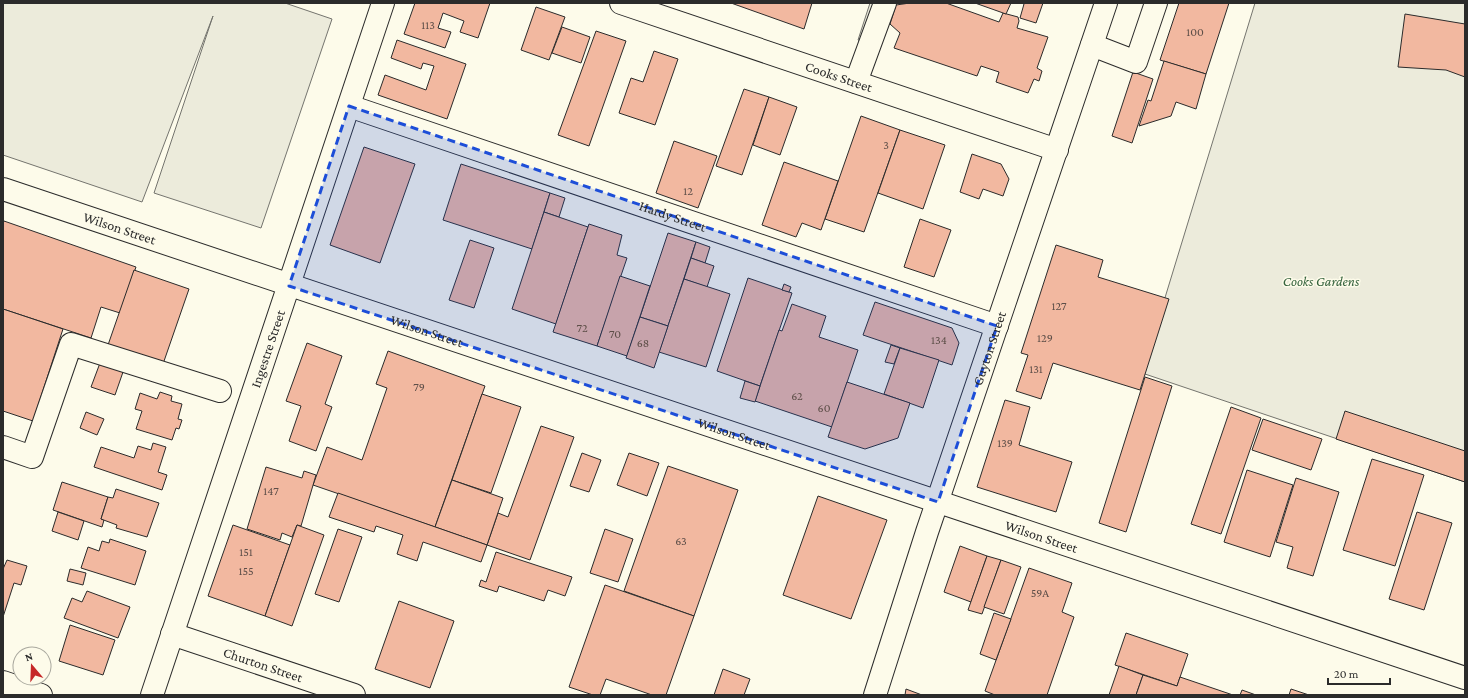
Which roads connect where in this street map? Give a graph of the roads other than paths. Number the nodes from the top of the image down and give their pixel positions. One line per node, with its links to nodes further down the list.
1 (383, 3): 10 (street, Ingestre Street)
2 (622, 3): 9 (street, Cooks Street)
3 (885, 3): 8 (street)
4 (1106, 3): 7 (street, Guyton Street)
5 (1156, 3): 7 (street)
6 (892, 31): 8 (street)
7 (1092, 45): 11 (street, Guyton Street)
8 (867, 53): 9 (street)
9 (856, 82): 11 (street, Cooks Street)
10 (349, 106): 13 (street, Ingestre Street); 14 (street, Hardy Street)
11 (1056, 150): 14 (street, Guyton Street)
12 (3, 189): 13 (street, Wilson Street)
13 (289, 286): 17 (street, Wilson Street); 18 (street, Ingestre Street)
14 (997, 326): 17 (street, Guyton Street)
15 (220, 391): 16 (street)
16 (3, 447)
17 (938, 502): 19 (street, Wilson Street); 24 (street, Guyton Street)
18 (172, 634): 22 (street, Ingestre Street); 23 (street, Churton Street)
19 (1465, 678)
20 (3, 682): 21 (street)
21 (41, 695)
22 (152, 695)
23 (354, 695)
24 (875, 695)

